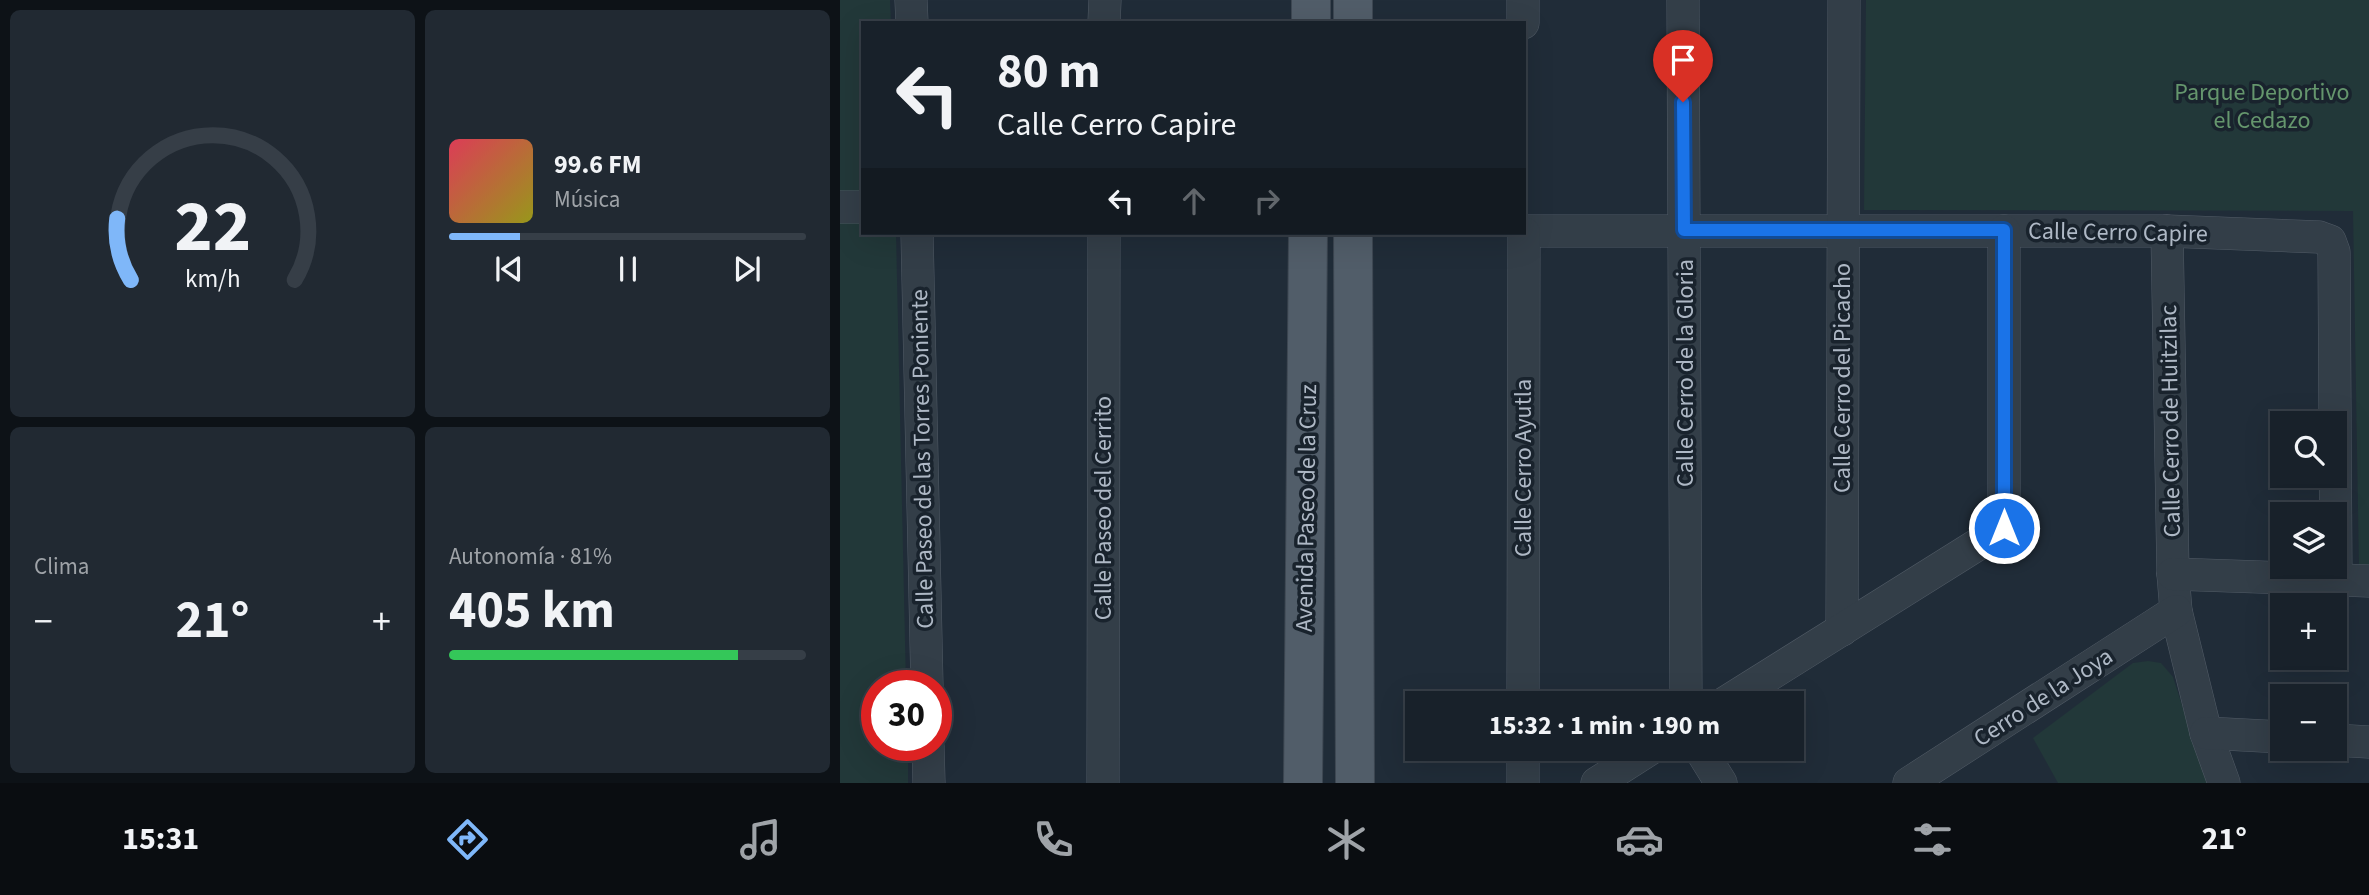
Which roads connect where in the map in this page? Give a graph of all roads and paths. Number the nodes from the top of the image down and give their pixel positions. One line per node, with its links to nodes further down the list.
1 (911, 0): 8 (street)
2 (1104, 0): 9 (street)
3 (1311, 0): 10 (main road)
4 (1353, 0): 11 (main road)
5 (1523, 0): 12 (street)
6 (1683, 0): 15 (street, Calle Cerro de la Gloria)
7 (1844, 0): 17 (street, Calle Cerro del Picacho)
8 (912, 21)
9 (1104, 21)
10 (1311, 21)
11 (1353, 21)
12 (1523, 21)
13 (840, 207): 14 (street)
14 (861, 207)
15 (1684, 230): 17 (street, Calle Cerro Capire); 19 (street, Calle Cerro Capire); 34 (street, Calle Cerro de la Gloria)
16 (2004, 230): 17 (street, Calle Cerro Capire); 18 (street, Calle Cerro Capire); 31 (street)
17 (1842, 231): 31 (street, Calle Cerro del Picacho)
18 (2167, 231): 25 (street, Calle Cerro Capire); 26 (street, Calle Cerro de Huitzilac)
19 (1526, 232)
20 (917, 235): 32 (street, Calle Paseo de las Torres Poniente)
21 (1104, 235): 45 (street, Calle Paseo del Cerrito)
22 (1308, 235): 46 (main road, Avenida Paseo de la Cruz)
23 (1353, 235): 47 (main road, Avenida Paseo de la Cruz)
24 (1524, 235): 33 (street, Calle Cerro Ayutla)
25 (2336, 502)
26 (2172, 574): 27 (street); 30 (street, Calle Cerro de Huitzilac)
27 (2270, 576)
28 (2347, 579): 29 (street)
29 (2369, 581)
30 (2176, 611): 36 (street, Calle Cerro de Huitzilac); 51 (street, Cerro de la Joya)
31 (1842, 629): 35 (street)
32 (927, 670)
33 (1523, 691)
34 (1686, 691)
35 (1744, 691)
36 (2206, 733): 37 (street); 52 (street, Calle Cerro de Huitzilac)
37 (2270, 736)
38 (2347, 741): 39 (street)
39 (2369, 743)
40 (928, 761): 44 (street)
41 (1523, 761): 48 (street)
42 (1631, 761): 49 (street)
43 (1707, 761): 50 (street)
44 (929, 783)
45 (1103, 783)
46 (1303, 783)
47 (1355, 783)
48 (1523, 783)
49 (1597, 783)
50 (1721, 783)
51 (1909, 783)
52 (2224, 783)

